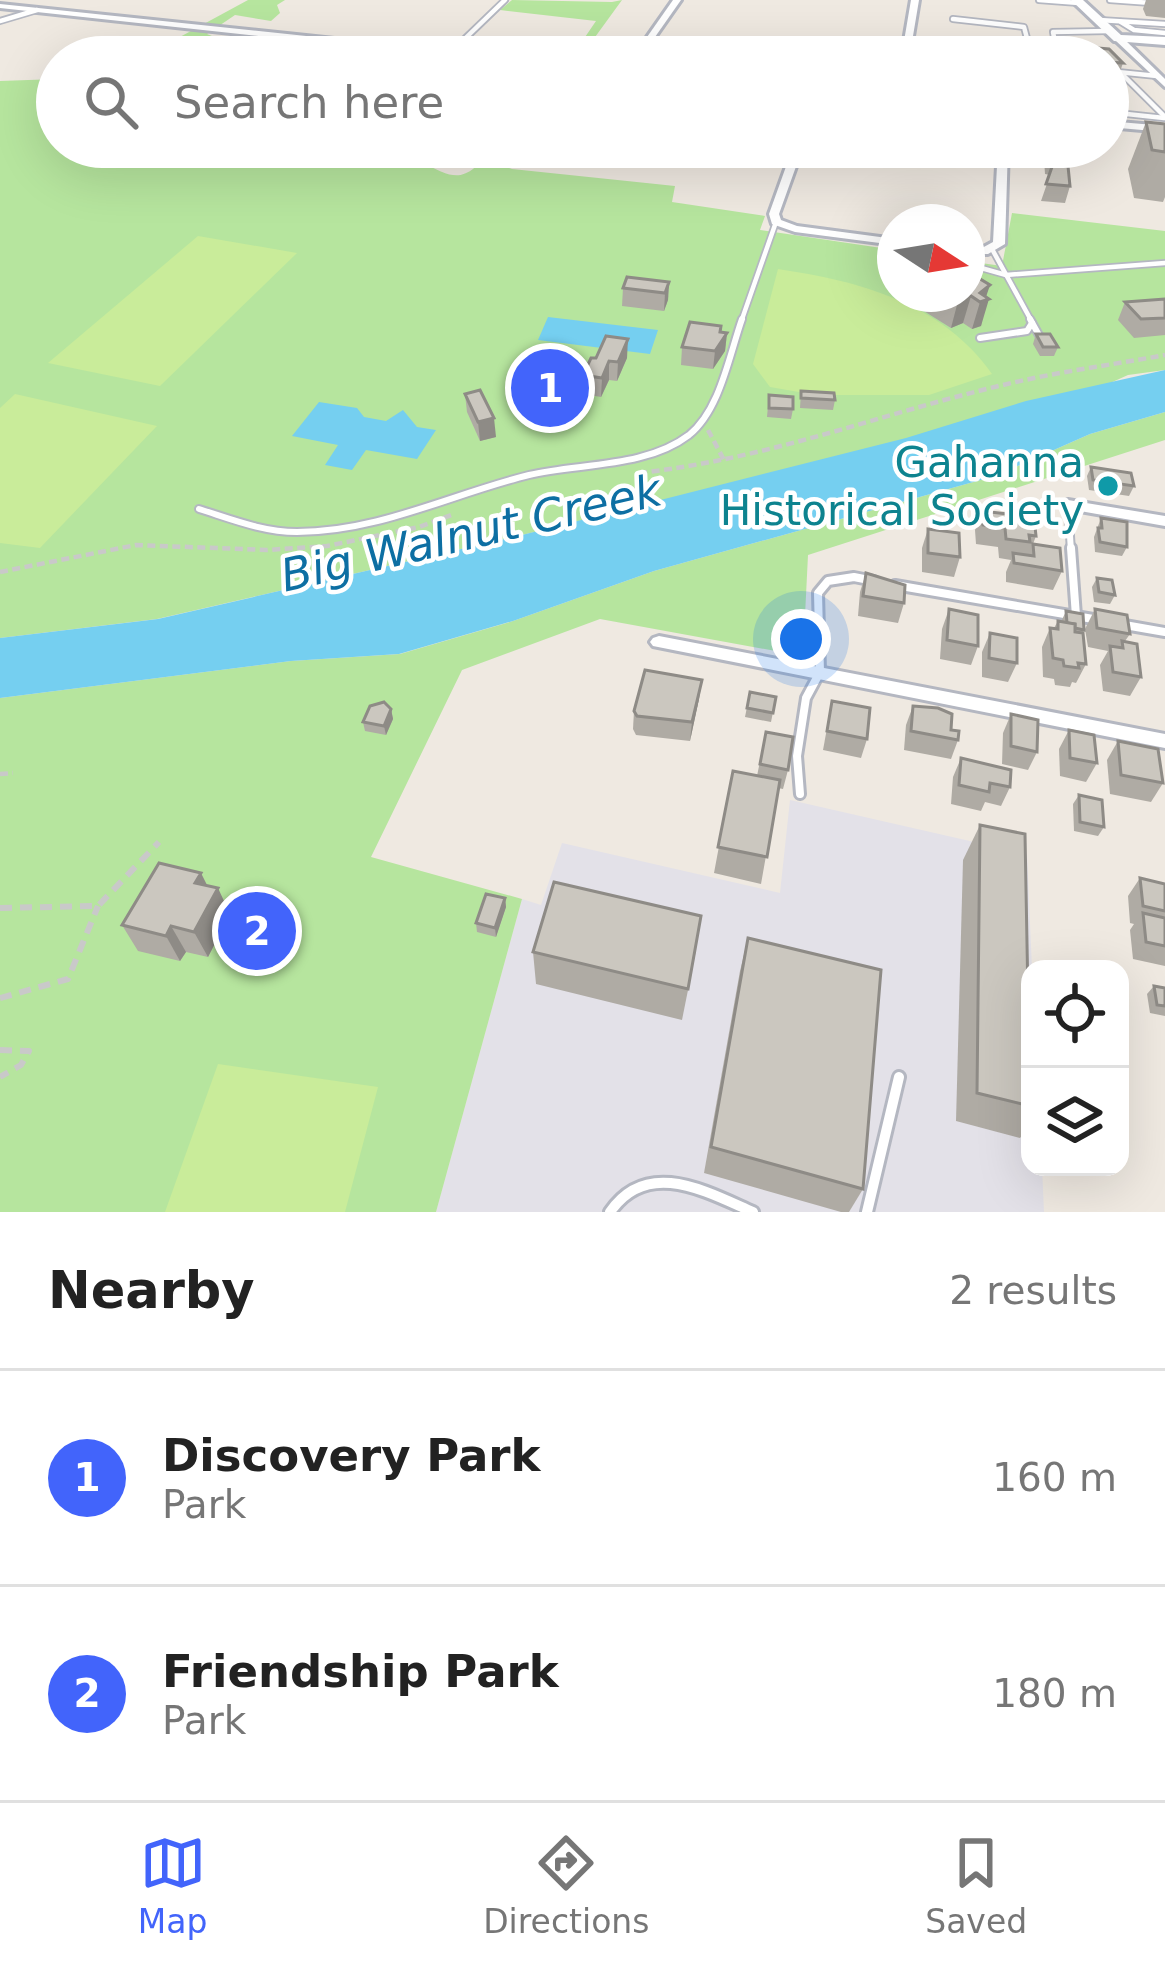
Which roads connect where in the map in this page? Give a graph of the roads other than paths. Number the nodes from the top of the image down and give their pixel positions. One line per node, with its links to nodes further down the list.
1 (26, 0): 9 (street)
2 (505, 0): 19 (lane)
3 (677, 0): 20 (street)
4 (916, 0): 21 (street)
5 (1039, 0): 7 (lane)
6 (1110, 0): 8 (lane)
7 (1079, 2): 17 (street)
8 (1165, 4)
9 (12, 8): 11 (street); 12 (street)
10 (1124, 8): 15 (lane)
11 (0, 9)
12 (38, 10): 14 (lane); 18 (street)
13 (953, 20): 22 (lane)
14 (0, 21)
15 (1129, 21): 16 (lane); 17 (lane)
16 (1165, 24)
17 (1116, 30): 23 (lane); 24 (street); 25 (street)
18 (281, 36)
19 (468, 36)
20 (652, 36)
21 (909, 36)
22 (1026, 36)
23 (1054, 36)
24 (1121, 36)
25 (1165, 37)
26 (1129, 44): 28 (street)
27 (1129, 76): 28 (lane)
28 (1161, 80)
29 (1129, 81): 31 (lane)
30 (1129, 114): 31 (lane)
31 (1165, 117)
32 (1129, 126): 33 (street)
33 (1165, 129)
34 (790, 168): 36 (street)
35 (1003, 168): 38 (street)
36 (776, 222): 37 (street); 47 (lane)
37 (877, 240)
38 (992, 249): 39 (street); 42 (lane)
39 (985, 250)
40 (1165, 263): 42 (lane)
41 (985, 270): 42 (lane)
42 (1006, 275): 43 (lane)
43 (1033, 322): 44 (lane); 45 (lane)
44 (1040, 337)
45 (980, 338)
46 (1068, 505): 48 (street); 49 (lane)
47 (199, 509)
48 (1165, 521)
49 (1076, 616): 50 (lane); 52 (lane)
50 (1165, 632)
51 (659, 642): 52 (street)
52 (820, 672): 53 (street); 54 (lane)
53 (1165, 741)
54 (800, 794)
55 (899, 1077): 58 (lane)
56 (610, 1212): 57 (lane)
57 (753, 1212)
58 (867, 1212)

